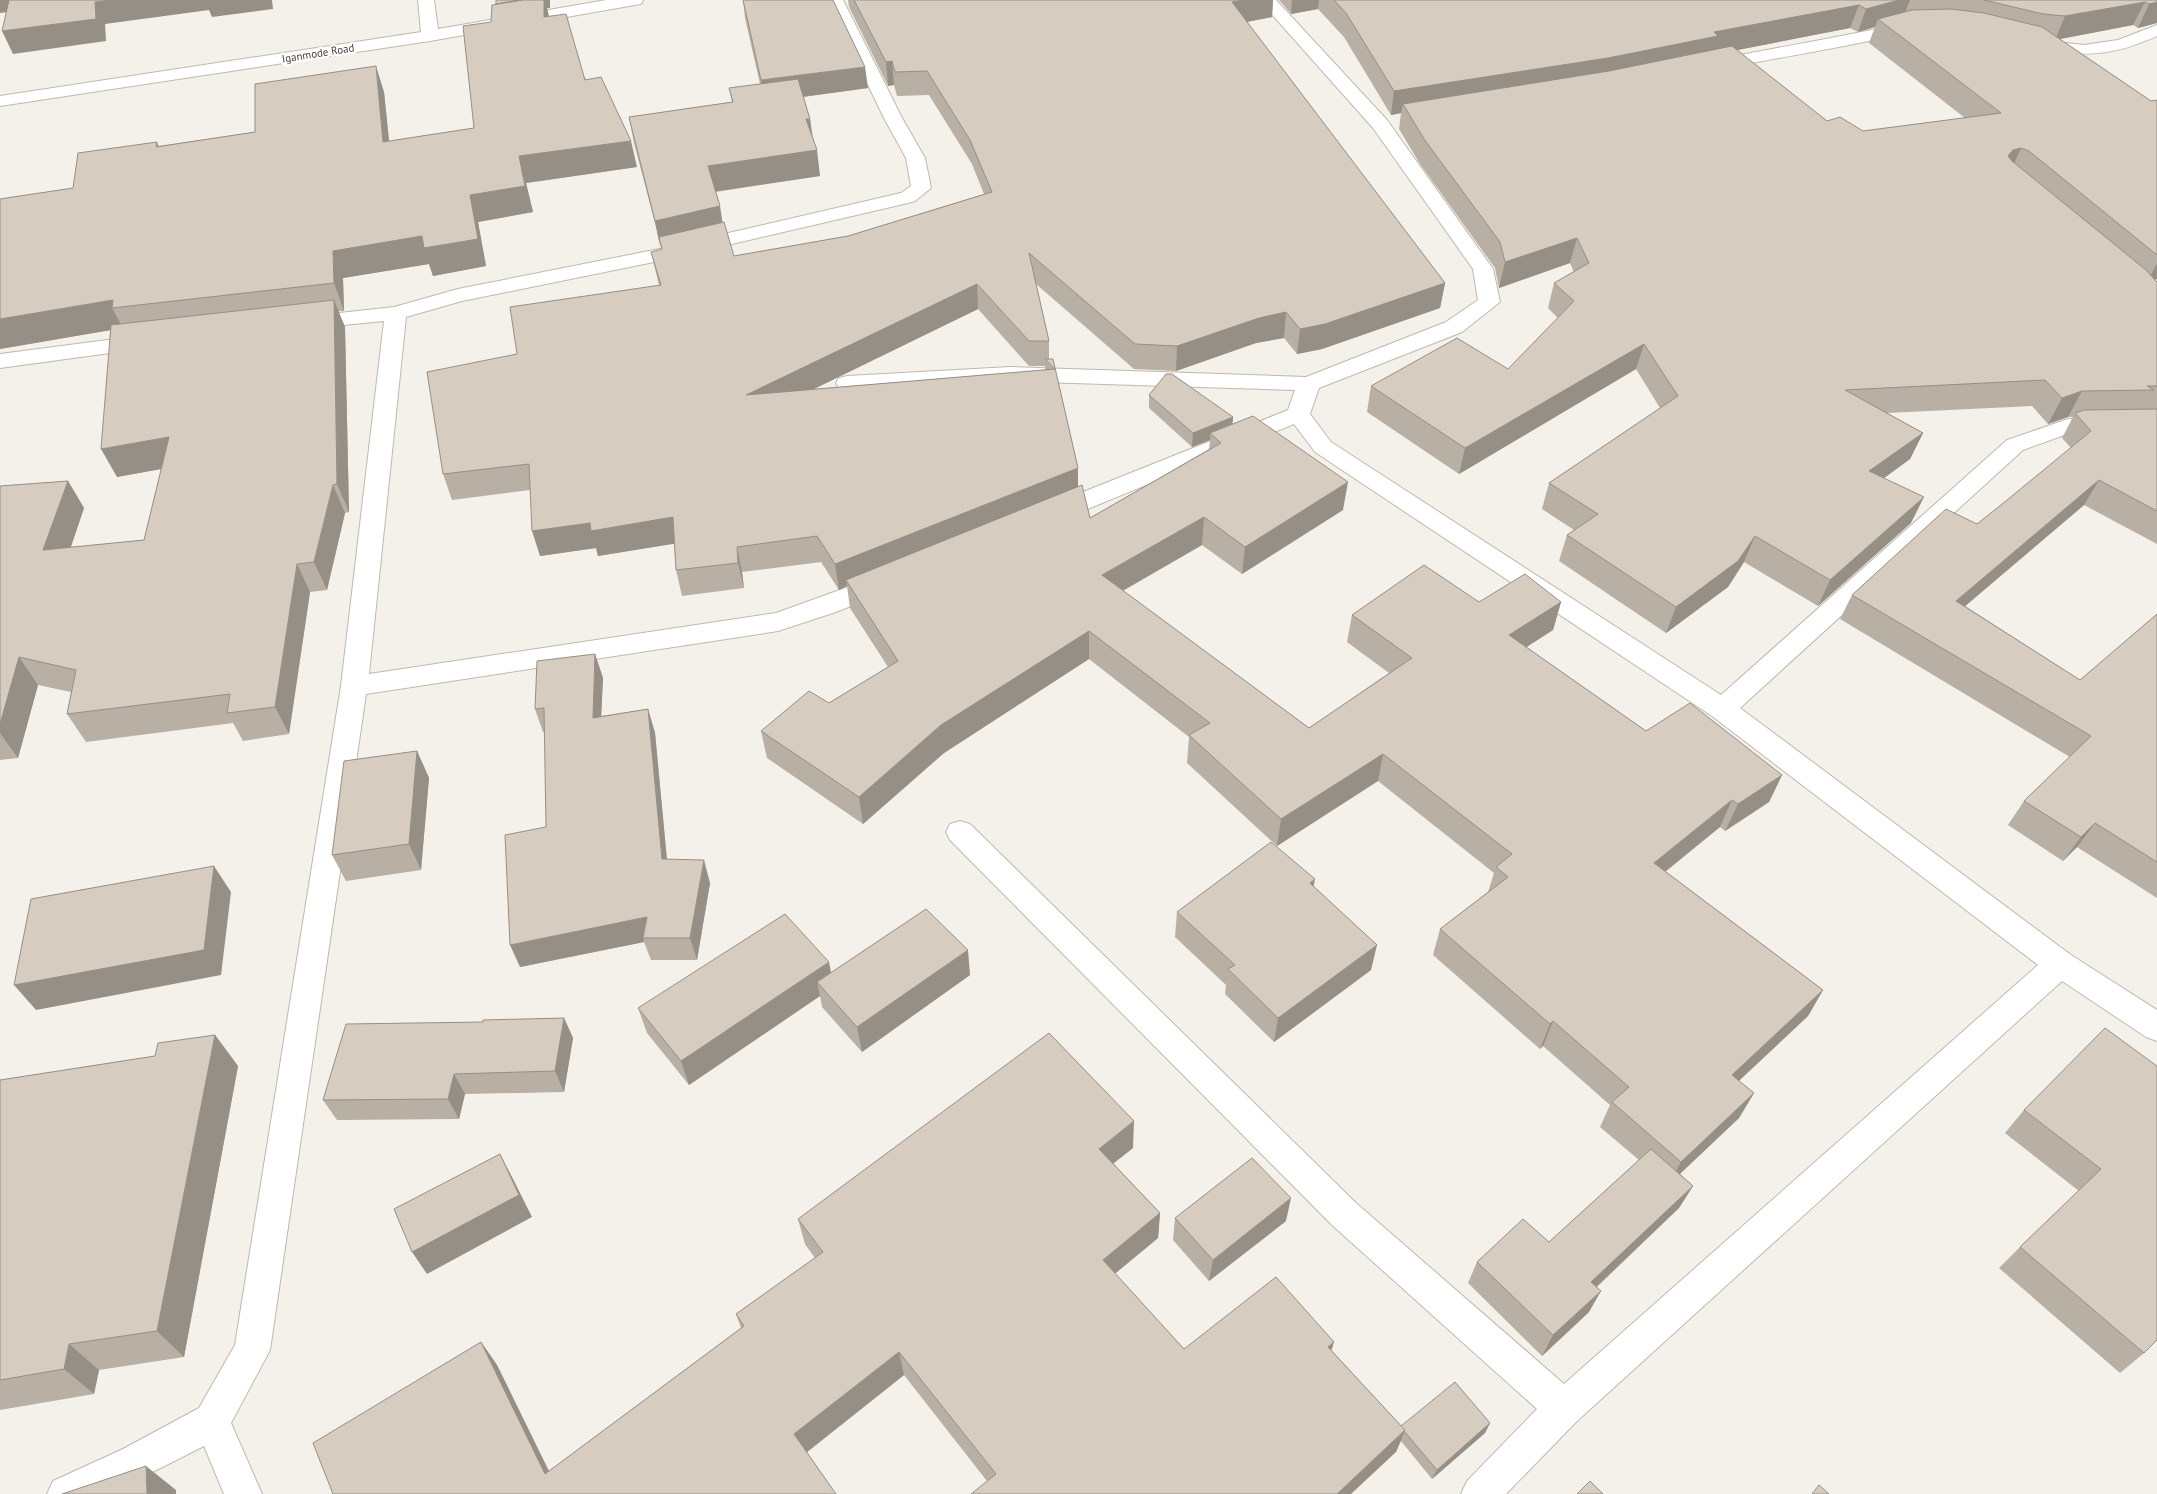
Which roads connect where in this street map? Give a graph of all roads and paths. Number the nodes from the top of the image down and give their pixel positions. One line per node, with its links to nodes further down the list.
1 (426, 0): 7 (street)
2 (635, 0): 7 (street, Iganmode Road)
3 (835, 0): 13 (street)
4 (1267, 0): 12 (street)
5 (1922, 27): 9 (street)
6 (2157, 30): 8 (street)
7 (430, 36): 10 (street, Iganmode Road)
8 (2022, 42)
9 (1691, 70)
10 (0, 101)
11 (1399, 121): 12 (street)
12 (1380, 124): 18 (street)
13 (396, 312): 14 (street); 23 (street)
14 (279, 326)
15 (163, 340): 16 (street)
16 (0, 361)
17 (847, 383): 18 (street)
18 (1309, 384): 19 (street)
19 (1298, 414): 21 (street); 24 (street)
20 (2157, 425): 24 (street)
21 (1030, 523)
22 (900, 576): 23 (street)
23 (354, 686): 29 (street)
24 (1722, 709): 26 (street)
25 (960, 832): 28 (street)
26 (2060, 964): 27 (street); 28 (street)
27 (2157, 1026)
28 (1564, 1408): 32 (street)
29 (212, 1422): 30 (street); 31 (street)
30 (66, 1494)
31 (243, 1494)
32 (1480, 1494)

